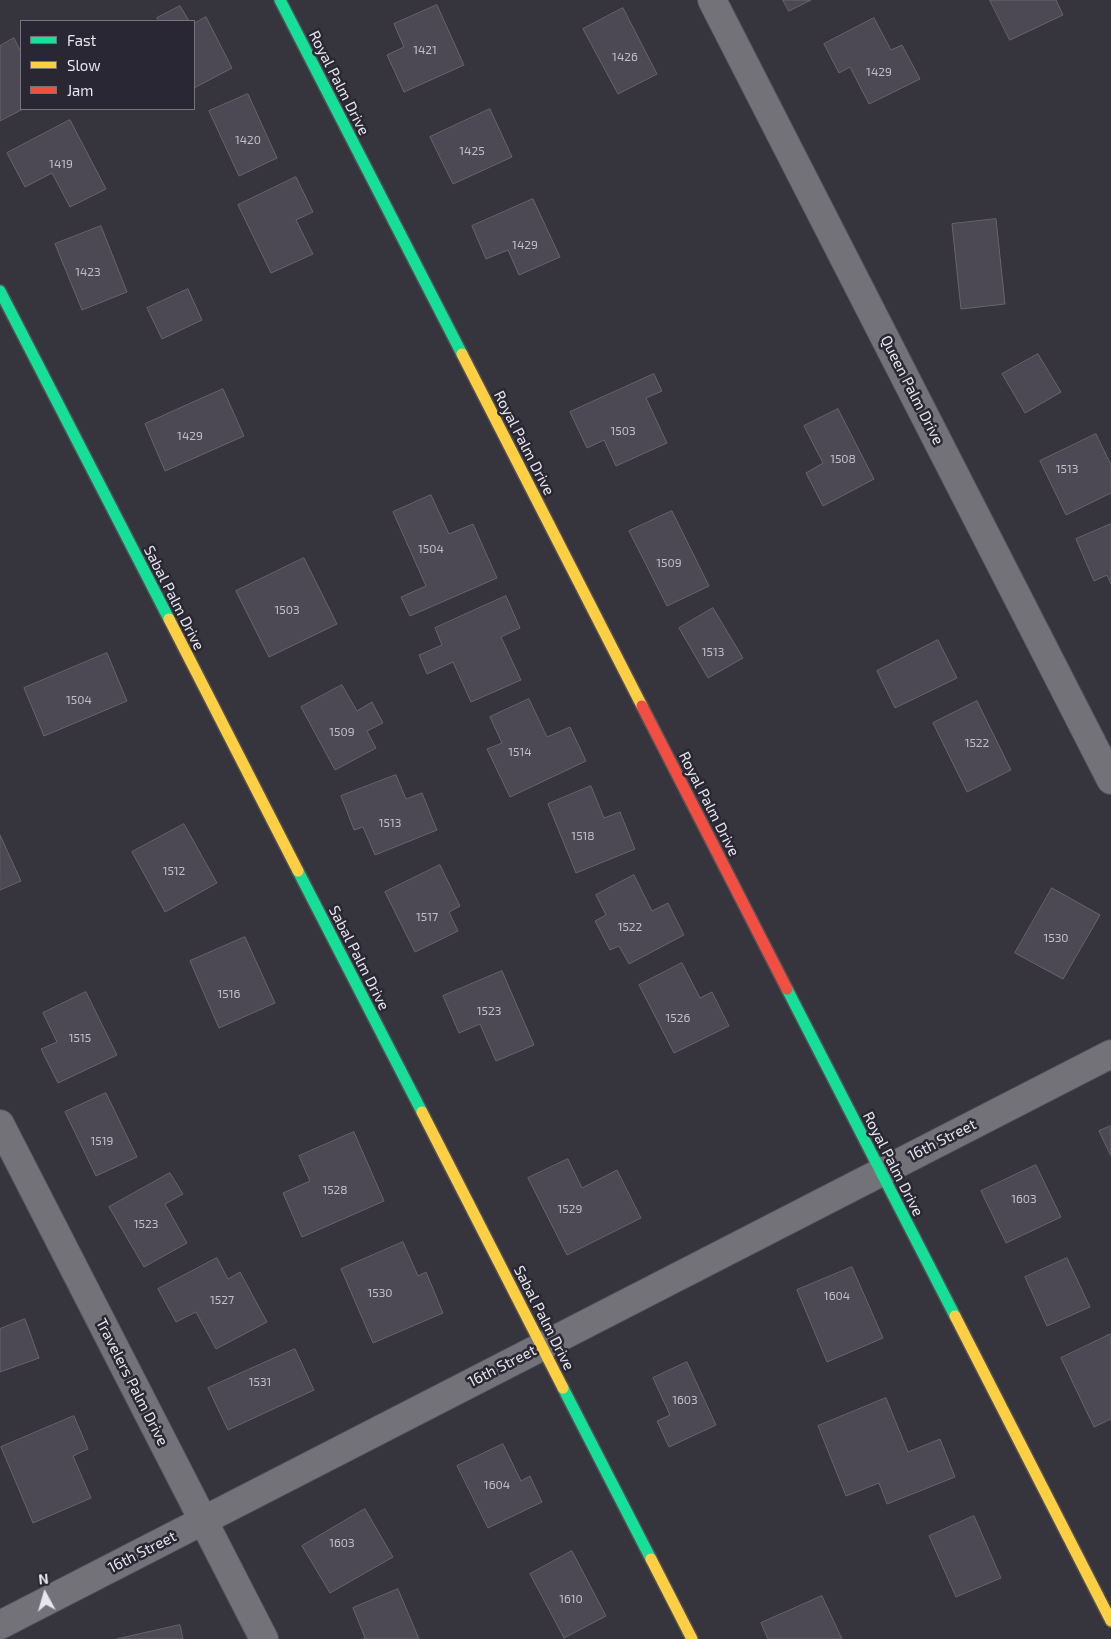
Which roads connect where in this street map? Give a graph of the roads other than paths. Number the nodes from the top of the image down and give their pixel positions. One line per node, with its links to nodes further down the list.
1 (280, 0): 7 (street, Royal Palm Drive)
2 (712, 0): 4 (street, Queen Palm Drive)
3 (0, 291): 8 (street, Sabal Palm Drive)
4 (1111, 780)
5 (1111, 1054): 7 (street, 16th Street)
6 (0, 1124): 9 (street, Travelers Palm Drive)
7 (880, 1171): 8 (street, 16th Street); 10 (street, Royal Palm Drive)
8 (541, 1346): 9 (street, 16th Street); 13 (street, Sabal Palm Drive)
9 (203, 1520): 11 (street, 16th Street); 12 (street, Travelers Palm Drive)
10 (1111, 1621)
11 (0, 1626)
12 (264, 1639)
13 (692, 1639)

